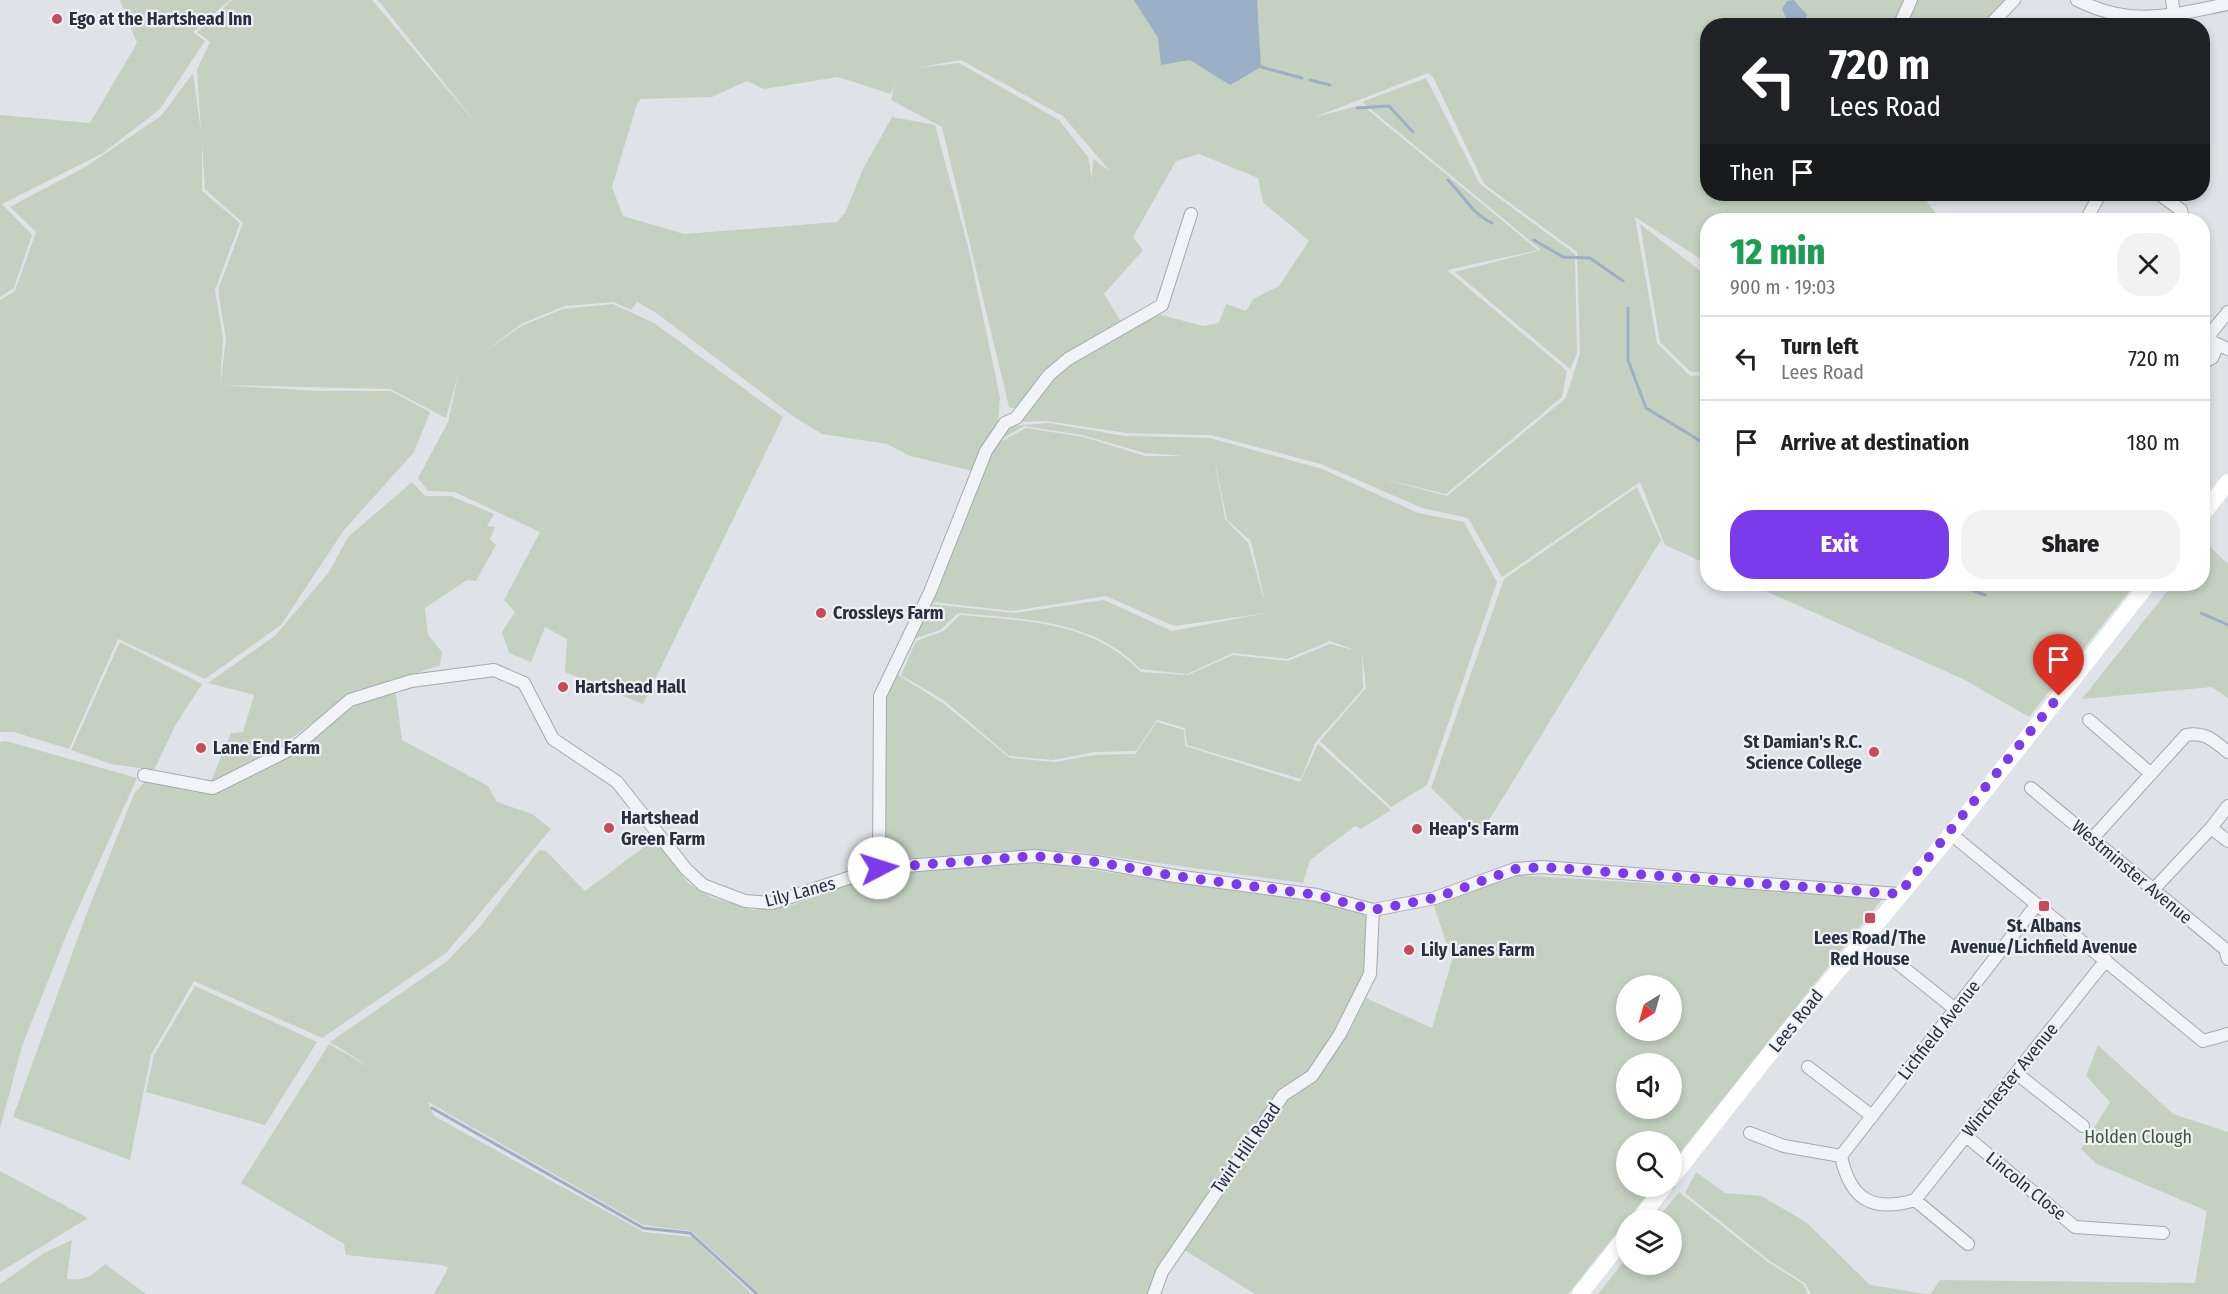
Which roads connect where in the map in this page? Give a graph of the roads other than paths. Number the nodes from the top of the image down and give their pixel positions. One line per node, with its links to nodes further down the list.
1 (1911, 0): 7 (street)
2 (2014, 0): 8 (street)
3 (2077, 0): 9 (street)
4 (2172, 0): 6 (street)
5 (2228, 4): 6 (street)
6 (2174, 15): 10 (street)
7 (1903, 18)
8 (1997, 18)
9 (2125, 18)
10 (2148, 18)
11 (2169, 201): 12 (street)
12 (2182, 213)
13 (1191, 214): 30 (street)
14 (2228, 312): 15 (street)
15 (2213, 343): 16 (street)
16 (2210, 359)
17 (2228, 482): 18 (main road)
18 (2210, 505)
19 (2142, 591): 27 (main road, Lees Road)
20 (2089, 720): 22 (street)
21 (2228, 752): 22 (street)
22 (2150, 773): 28 (street)
23 (144, 776): 30 (street, Lily Lanes)
24 (2031, 788): 28 (street, Westminster Avenue)
25 (2228, 806): 26 (street)
26 (2211, 828): 29 (street); 31 (street)
27 (1950, 834): 32 (main road, Lees Road); 33 (street)
28 (2092, 839): 31 (street, Westminster Avenue)
29 (2228, 841)
30 (879, 868): 34 (street, Lily Lanes)
31 (2154, 890): 35 (street, Westminster Avenue)
32 (1899, 894): 34 (street, Lily Lanes); 47 (main road, Lees Road)
33 (2037, 904): 36 (street); 38 (street, Lichfield Avenue)
34 (1373, 910): 54 (street, Twirl Hill Road)
35 (2228, 959)
36 (2106, 960): 39 (street); 41 (street, Winchester Avenue)
37 (1895, 961): 38 (street)
38 (1955, 1009): 42 (street, Lichfield Avenue)
39 (2228, 1034)
40 (1808, 1067): 42 (street)
41 (2016, 1073): 43 (street); 45 (street, Winchester Avenue)
42 (1872, 1116): 46 (street, Lichfield Avenue)
43 (2083, 1126)
44 (1750, 1133): 46 (street)
45 (1966, 1136): 49 (street, Winchester Avenue); 51 (street, Lincoln Close)
46 (1841, 1156): 49 (street)
47 (1682, 1165)
48 (1657, 1197): 50 (main road)
49 (1915, 1200): 52 (street)
50 (1647, 1209)
51 (2163, 1233)
52 (1968, 1244)
53 (1616, 1249): 55 (main road)
54 (1154, 1294)
55 (1580, 1294)

